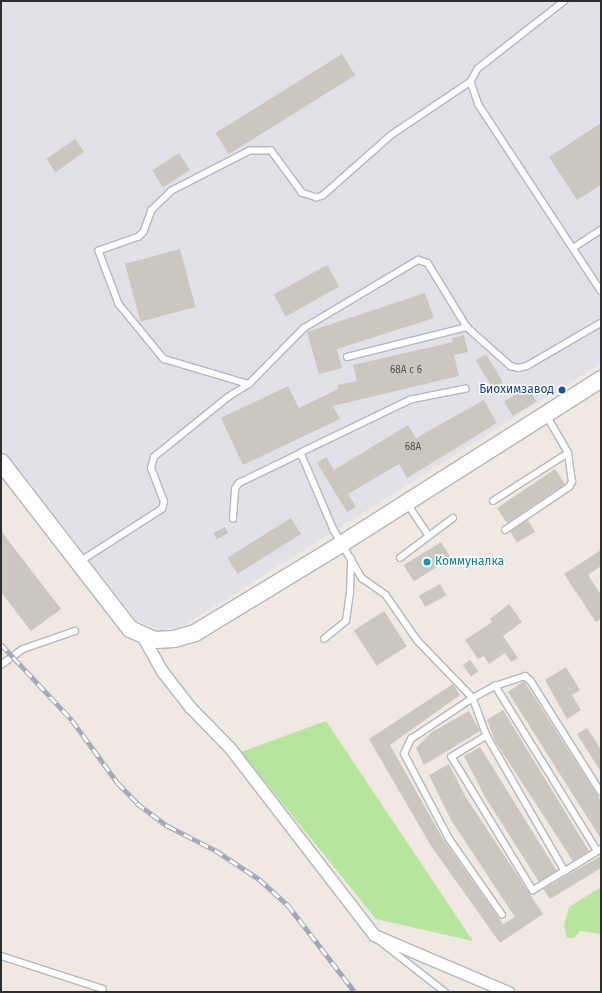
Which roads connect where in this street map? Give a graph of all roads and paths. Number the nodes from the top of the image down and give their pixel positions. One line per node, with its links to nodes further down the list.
1 (565, 1): 2 (lane)
2 (471, 82): 4 (lane); 10 (lane)
3 (601, 230): 4 (lane)
4 (573, 248): 5 (lane)
5 (601, 291)
6 (601, 323): 7 (lane)
7 (467, 327): 8 (lane); 10 (lane)
8 (347, 357)
9 (601, 379): 12 (main road)
10 (249, 384): 25 (lane)
11 (466, 389): 14 (lane)
12 (545, 414): 13 (lane); 17 (main road)
13 (568, 453): 16 (lane); 20 (lane)
14 (300, 454): 19 (lane); 22 (lane)
15 (1, 462): 25 (main road)
16 (493, 501)
17 (407, 503): 21 (lane); 22 (main road)
18 (453, 518): 21 (lane)
19 (233, 519)
20 (505, 530)
21 (428, 534): 23 (lane)
22 (343, 543): 24 (lane); 27 (main road)
23 (400, 558)
24 (351, 559): 28 (lane); 31 (lane)
25 (79, 563): 27 (main road)
26 (75, 631): 29 (lane)
27 (144, 637): 37 (street)
28 (324, 639)
29 (1, 665)
30 (495, 686): 31 (lane); 33 (lane); 34 (lane)
31 (473, 698): 32 (lane); 36 (lane)
32 (486, 736): 35 (lane); 35 (lane)
33 (601, 792)
34 (599, 850): 35 (lane)
35 (565, 871)
36 (502, 915)
37 (374, 935): 40 (lane); 41 (street)
38 (1, 956): 39 (lane)
39 (103, 989)
40 (445, 992)
41 (508, 992)

